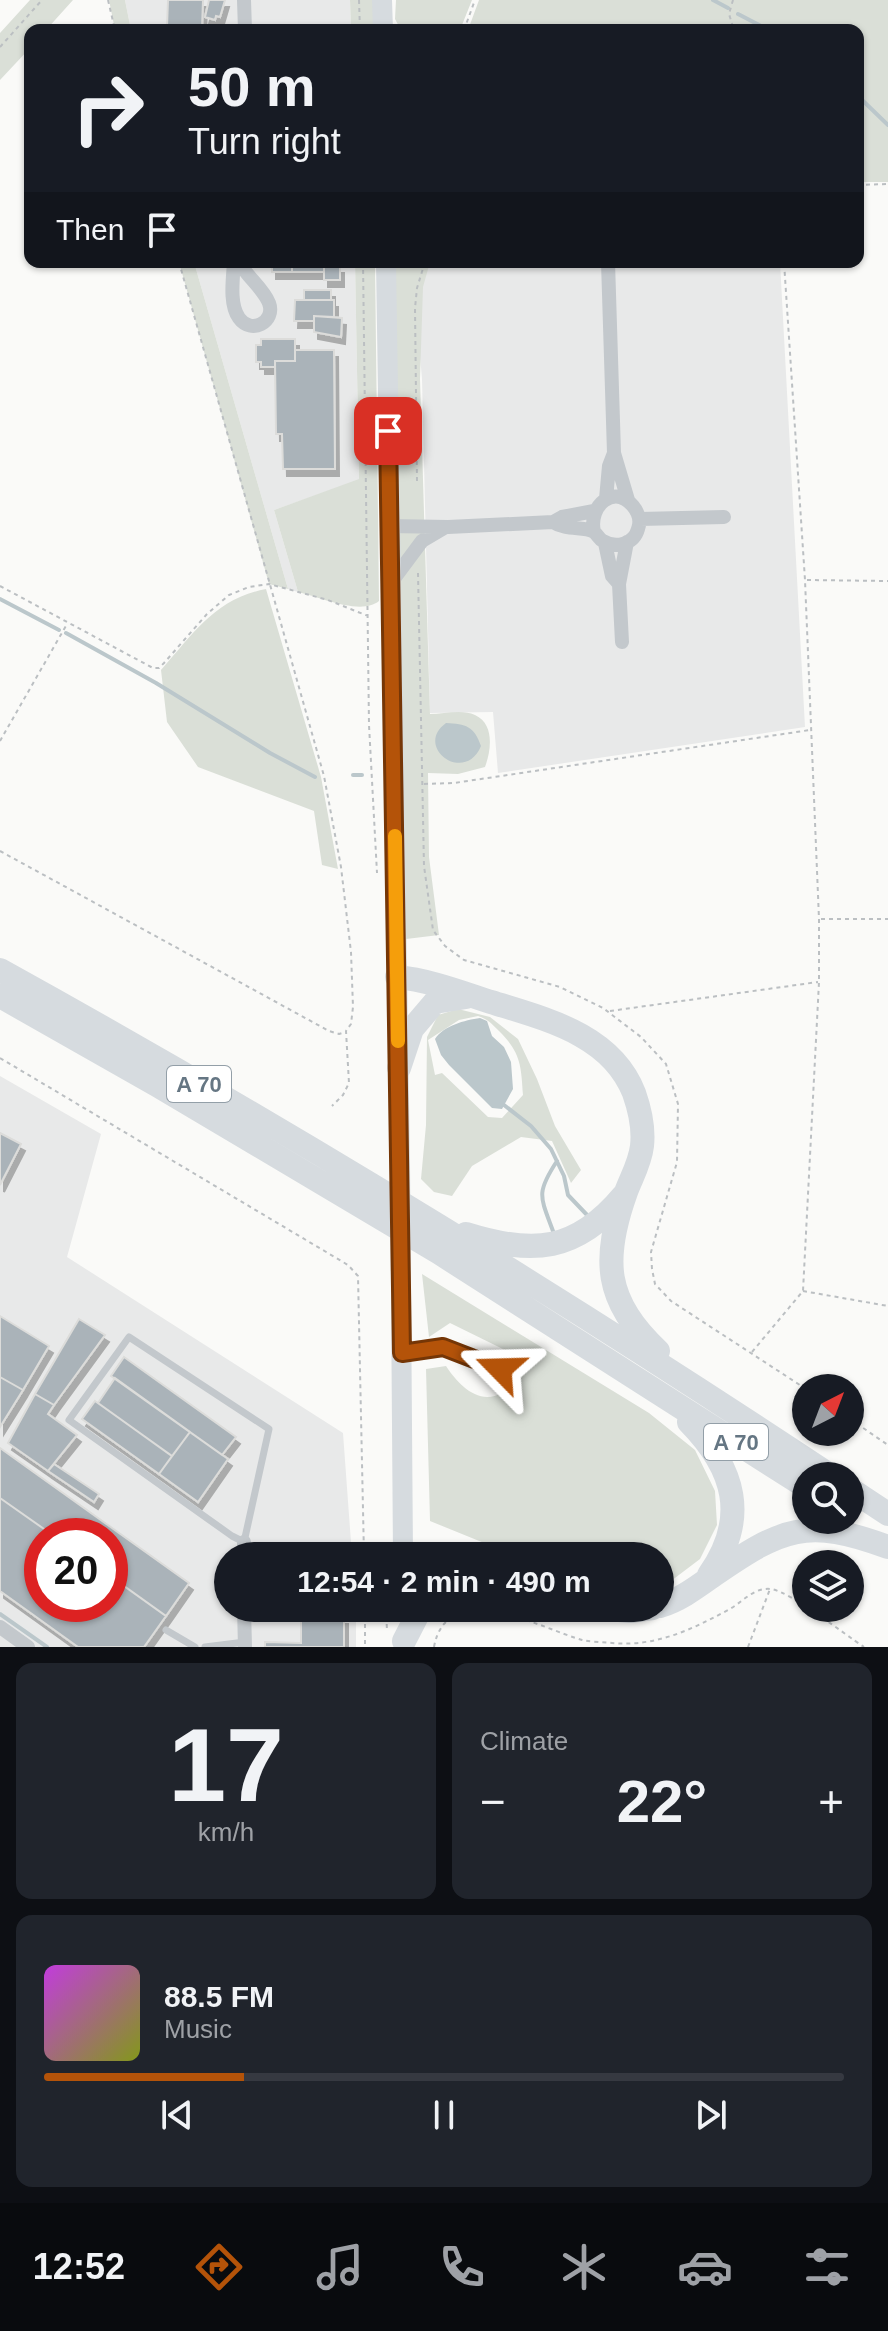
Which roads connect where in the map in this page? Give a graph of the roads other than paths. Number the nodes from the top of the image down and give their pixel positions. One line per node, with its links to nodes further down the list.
1 (244, 0): 3 (street)
2 (382, 0): 4 (main road)
3 (245, 24)
4 (383, 24)
5 (386, 268): 14 (main road)
6 (608, 268): 7 (street)
7 (614, 453): 8 (street); 9 (street)
8 (606, 499): 9 (street); 10 (street)
9 (628, 500): 12 (street)
10 (594, 511): 13 (street); 16 (street)
11 (724, 517): 12 (street)
12 (640, 519): 17 (street)
13 (553, 522): 15 (street); 16 (street)
14 (389, 526): 15 (street); 20 (main road)
15 (448, 527): 20 (street)
16 (594, 532): 18 (street)
17 (627, 542): 18 (street); 19 (street)
18 (605, 543): 19 (street)
19 (619, 584): 21 (street)
20 (390, 585): 23 (main road)
21 (622, 642)
22 (0, 970): 28 (highway, A 70)
23 (397, 977): 25 (highway); 26 (main road)
24 (0, 996): 32 (highway, A 70)
25 (472, 996): 26 (highway); 27 (highway)
26 (399, 1068): 29 (main road)
27 (626, 1192): 28 (highway); 31 (highway)
28 (437, 1225): 31 (highway, A 70)
29 (402, 1353): 30 (lane); 38 (main road)
30 (500, 1369)
31 (701, 1391): 33 (highway, A 70)
32 (666, 1397): 34 (highway, A 70); 41 (highway)
33 (810, 1462)
34 (792, 1478)
35 (864, 1498): 36 (highway)
36 (888, 1514)
37 (864, 1527): 39 (highway)
38 (403, 1542)
39 (888, 1545): 41 (highway)
40 (244, 1549): 40 (lane)
41 (701, 1584): 42 (highway)
42 (674, 1600)
43 (244, 1622): 48 (street)
44 (411, 1622): 47 (highway)
45 (0, 1627): 49 (street)
46 (166, 1630): 50 (lane)
47 (398, 1641)
48 (245, 1645): 51 (lane)
49 (28, 1647)
50 (195, 1647)
51 (205, 1647)

